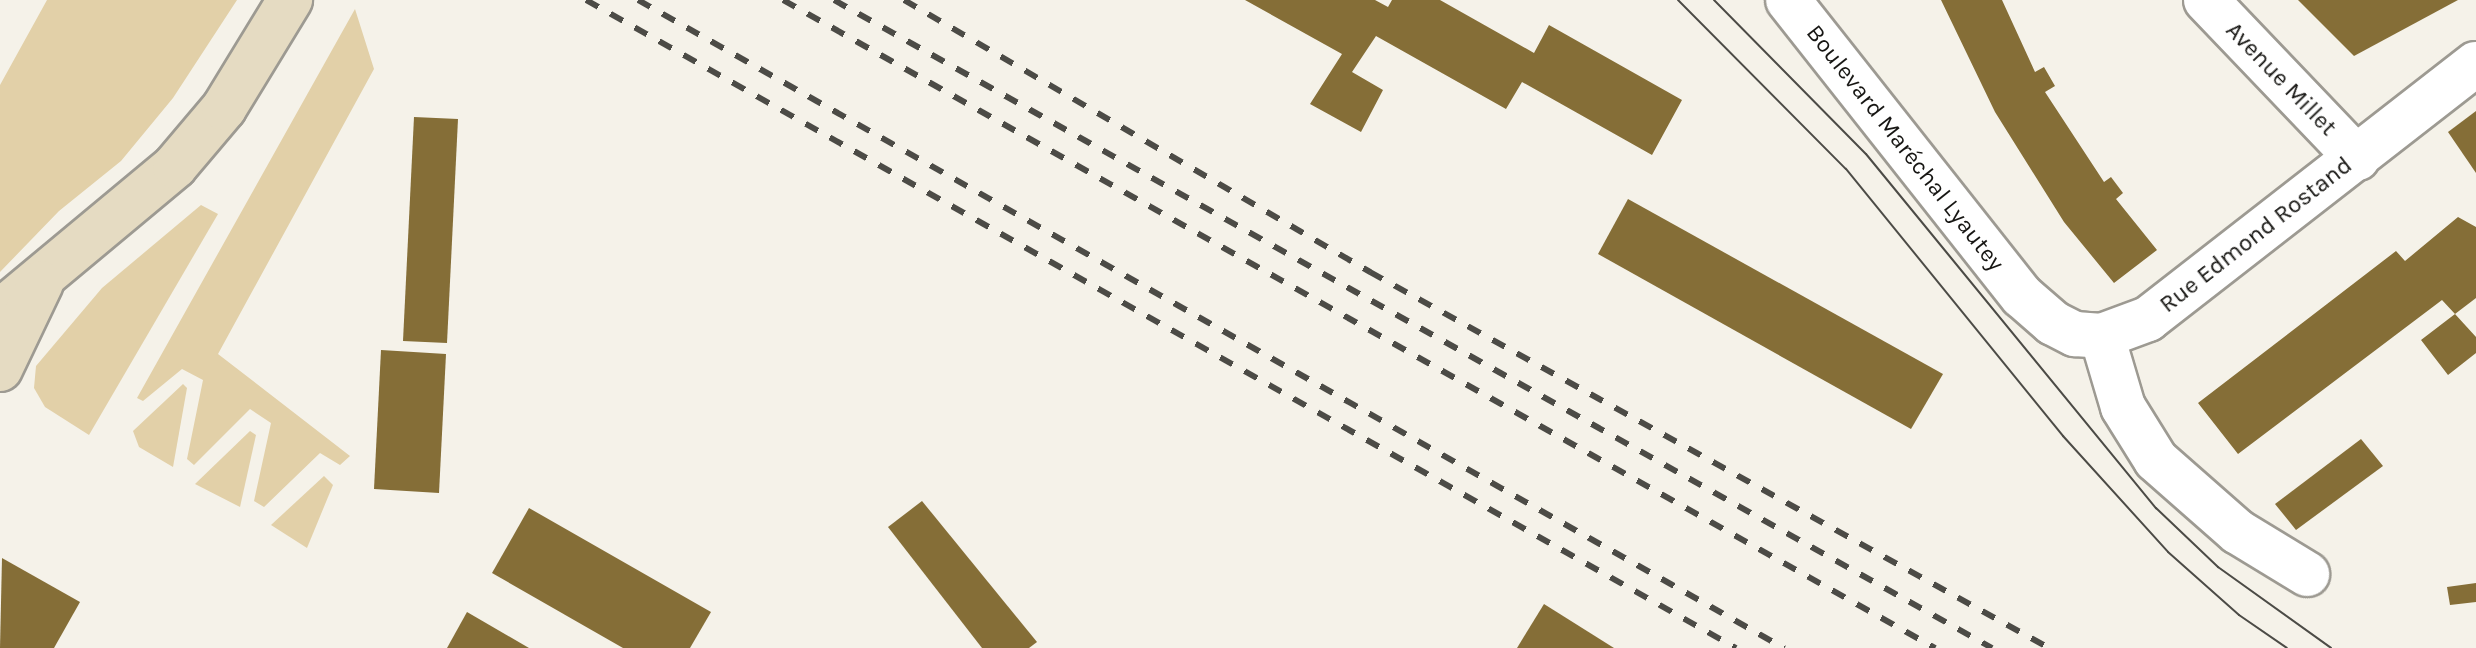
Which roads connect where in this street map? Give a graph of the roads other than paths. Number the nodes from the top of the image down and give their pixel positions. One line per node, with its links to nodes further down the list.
1 (290, 0): 6 (street)
2 (1788, 0): 8 (street, Boulevard Maréchal Lyautey)
3 (2206, 0): 5 (street, Avenue Millet)
4 (2476, 64): 5 (street, Rue Edmond Rostand)
5 (2357, 158): 8 (street, Rue Edmond Rostand)
6 (44, 277): 7 (street); 9 (street)
7 (0, 312)
8 (2102, 336): 10 (street)
9 (0, 369)
10 (2307, 574)

